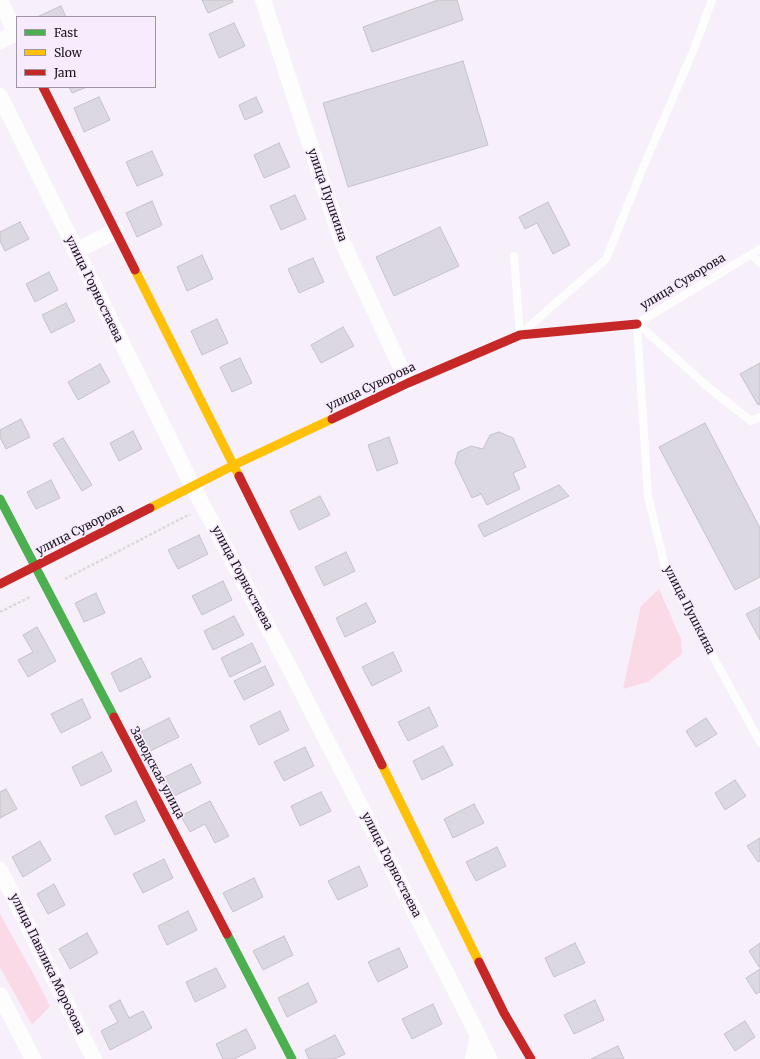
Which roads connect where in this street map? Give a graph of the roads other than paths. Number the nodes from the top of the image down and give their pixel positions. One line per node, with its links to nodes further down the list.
1 (263, 0): 17 (street, улица Пушкина)
2 (712, 0): 16 (lane)
3 (0, 1): 4 (street)
4 (16, 32)
5 (16, 34): 6 (street)
6 (0, 41)
7 (44, 88): 9 (street)
8 (0, 96): 11 (street, улица Горностаева)
9 (116, 231): 11 (street); 19 (street)
10 (760, 249): 12 (lane, улица Суворова)
11 (75, 251): 20 (street, улица Горностаева)
12 (752, 255): 14 (lane); 15 (lane, улица Суворова)
13 (514, 256): 16 (lane)
14 (760, 263)
15 (637, 324): 16 (street, улица Суворова); 18 (lane); 24 (lane, улица Пушкина)
16 (520, 334): 17 (street, улица Суворова)
17 (408, 383): 19 (street, улица Суворова)
18 (760, 417)
19 (234, 465): 20 (street, улица Суворова); 33 (street)
20 (193, 487): 22 (street, улица Суворова); 27 (street, улица Горностаева)
21 (0, 499): 22 (street, Заводская улица)
22 (35, 566): 23 (street, улица Суворова); 30 (street, Заводская улица)
23 (0, 584)
24 (760, 742)
25 (0, 870): 29 (street, улица Павлика Морозова)
26 (0, 995): 28 (street)
27 (478, 1035): 31 (street); 32 (street, улица Горностаева)
28 (33, 1059)
29 (94, 1059)
30 (292, 1059)
31 (473, 1059)
32 (489, 1059)
33 (531, 1059)

